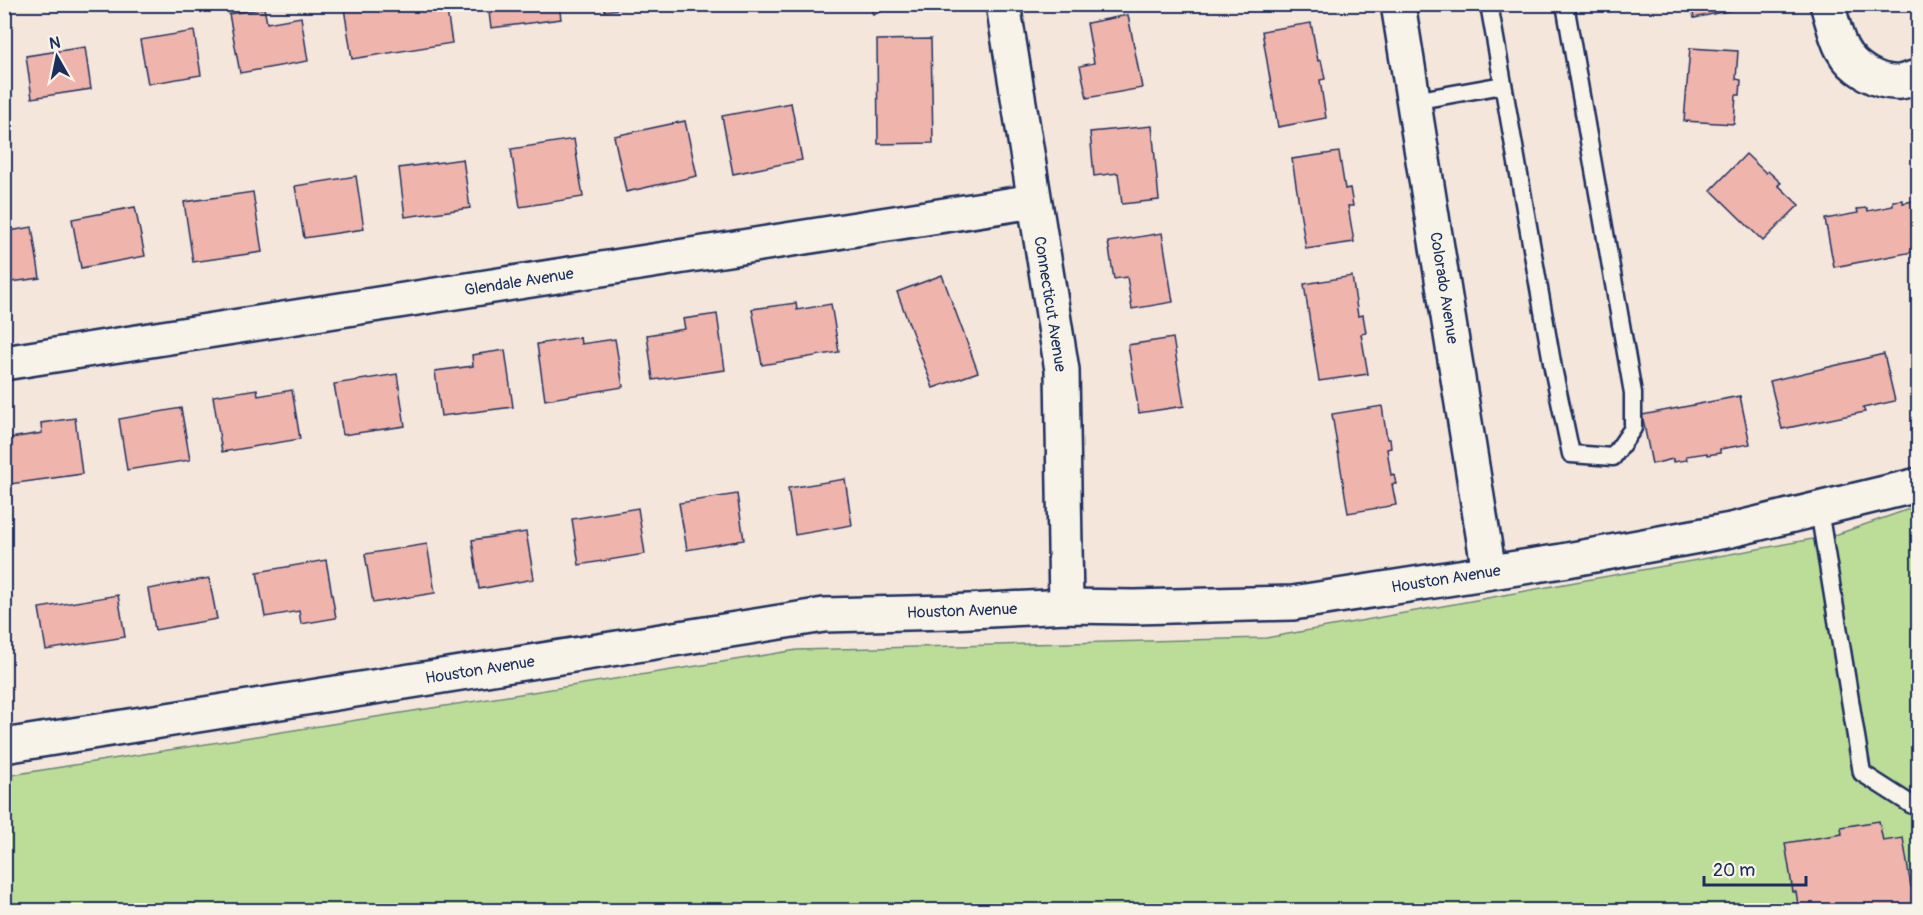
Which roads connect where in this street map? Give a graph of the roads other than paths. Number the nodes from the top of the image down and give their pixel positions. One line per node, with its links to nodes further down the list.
1 (1003, 4): 9 (street, Connecticut Avenue)
2 (1398, 4): 8 (street, Colorado Avenue)
3 (1489, 4): 7 (lane)
4 (1565, 4): 7 (lane)
5 (1827, 4): 6 (street)
6 (1918, 77)
7 (1503, 85): 8 (lane)
8 (1414, 101): 13 (street, Colorado Avenue)
9 (1034, 201): 10 (street, Glendale Avenue); 14 (street, Connecticut Avenue)
10 (4, 363)
11 (1918, 485): 12 (street, Houston Avenue)
12 (1819, 510): 13 (street, Houston Avenue); 16 (lane)
13 (1489, 572): 14 (street, Houston Avenue)
14 (1066, 606): 15 (street, Houston Avenue)
15 (4, 746)
16 (1918, 804)

